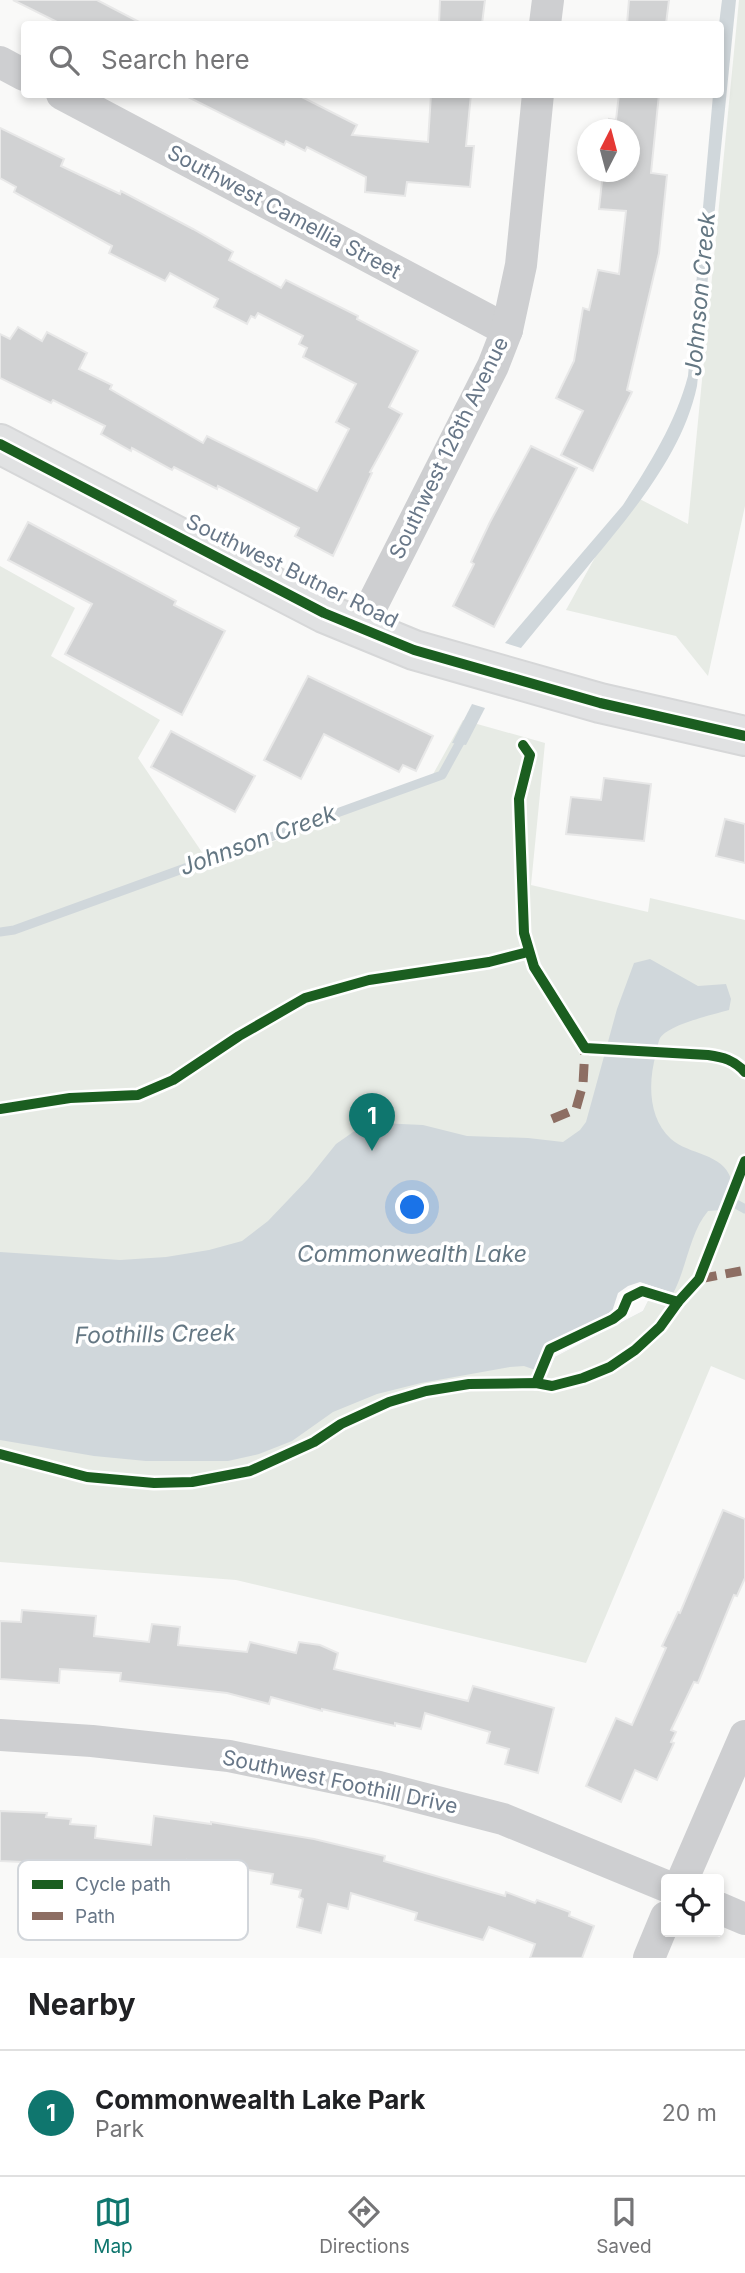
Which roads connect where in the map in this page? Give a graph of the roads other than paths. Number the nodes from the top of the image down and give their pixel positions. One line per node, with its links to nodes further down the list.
1 (548, 0): 2 (street)
2 (545, 21)
3 (0, 62): 4 (street)
4 (21, 73)
5 (70, 98): 7 (street, Southwest Camellia Street)
6 (538, 98): 7 (street, Southwest 126th Avenue)
7 (507, 330): 9 (street, Southwest 126th Avenue)
8 (0, 444): 9 (street, Southwest Butner Road)
9 (360, 629): 10 (street, Southwest Butner Road)
10 (745, 736)
11 (0, 1735): 14 (street, Southwest Foothill Drive)
12 (745, 1736): 13 (street)
13 (685, 1874)
14 (661, 1884)
15 (724, 1910): 16 (street)
16 (745, 1919)
17 (661, 1929): 18 (street)
18 (649, 1958)

